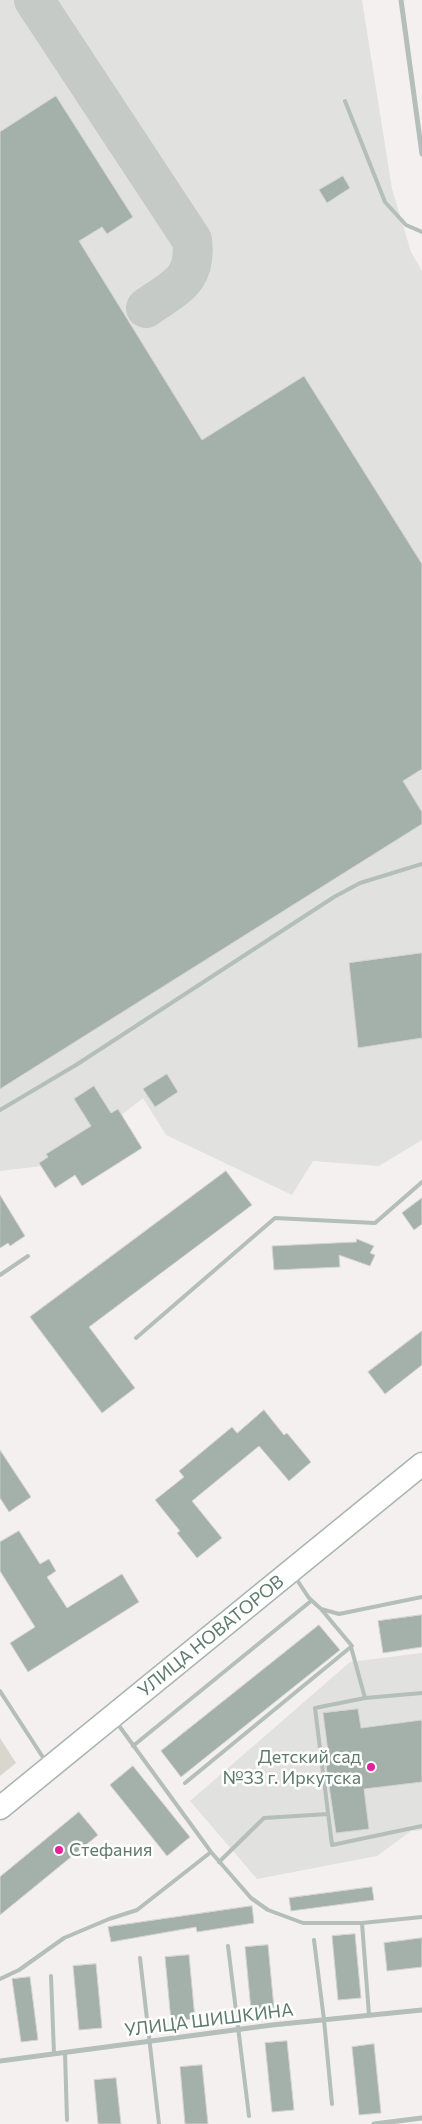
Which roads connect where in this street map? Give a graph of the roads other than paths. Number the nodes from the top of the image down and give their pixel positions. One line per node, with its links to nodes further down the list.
1 (401, 0): 3 (street)
2 (345, 101): 4 (lane)
3 (422, 154)
4 (422, 232)
5 (422, 864): 6 (lane)
6 (0, 1110)
7 (422, 1182): 10 (lane)
8 (28, 1256): 9 (lane)
9 (0, 1275)
10 (136, 1338)
11 (422, 1464): 12 (main road, УЛИЦА НОВАТОРОВ)
12 (290, 1572): 14 (lane); 20 (main road, УЛИЦА НОВАТОРОВ)
13 (422, 1597): 15 (lane)
14 (311, 1601): 15 (lane); 21 (lane)
15 (321, 1609): 16 (lane)
16 (351, 1644): 19 (lane); 23 (lane)
17 (0, 1691): 22 (lane)
18 (422, 1693): 19 (lane)
19 (366, 1698): 25 (lane)
20 (112, 1717): 21 (lane); 22 (main road, УЛИЦА НОВАТОРОВ)
21 (133, 1746): 27 (lane)
22 (50, 1768): 24 (main road, УЛИЦА НОВАТОРОВ)
23 (186, 1783)
24 (0, 1808)
25 (328, 1814): 26 (lane); 28 (lane)
26 (422, 1826)
27 (211, 1852): 28 (lane); 35 (lane)
28 (219, 1862): 30 (lane)
29 (422, 1917): 30 (lane)
30 (362, 1923): 37 (lane)
31 (314, 1940): 38 (lane)
32 (228, 1946): 39 (lane)
33 (140, 1958): 40 (lane)
34 (51, 1976): 42 (lane)
35 (0, 1979)
36 (422, 2010): 37 (street, УЛИЦА ШИШКИНА)
37 (370, 2016): 38 (street, УЛИЦА ШИШКИНА)
38 (324, 2020): 39 (street, УЛИЦА ШИШКИНА); 44 (lane)
39 (238, 2030): 40 (street, УЛИЦА ШИШКИНА); 45 (lane)
40 (149, 2042): 41 (street, УЛИЦА ШИШКИНА); 48 (lane)
41 (65, 2053): 42 (street, УЛИЦА ШИШКИНА); 47 (lane)
42 (54, 2054): 43 (street, УЛИЦА ШИШКИНА)
43 (0, 2061)
44 (332, 2104)
45 (248, 2116)
46 (422, 2118): 49 (street)
47 (67, 2120)
48 (159, 2124)
49 (374, 2124)

